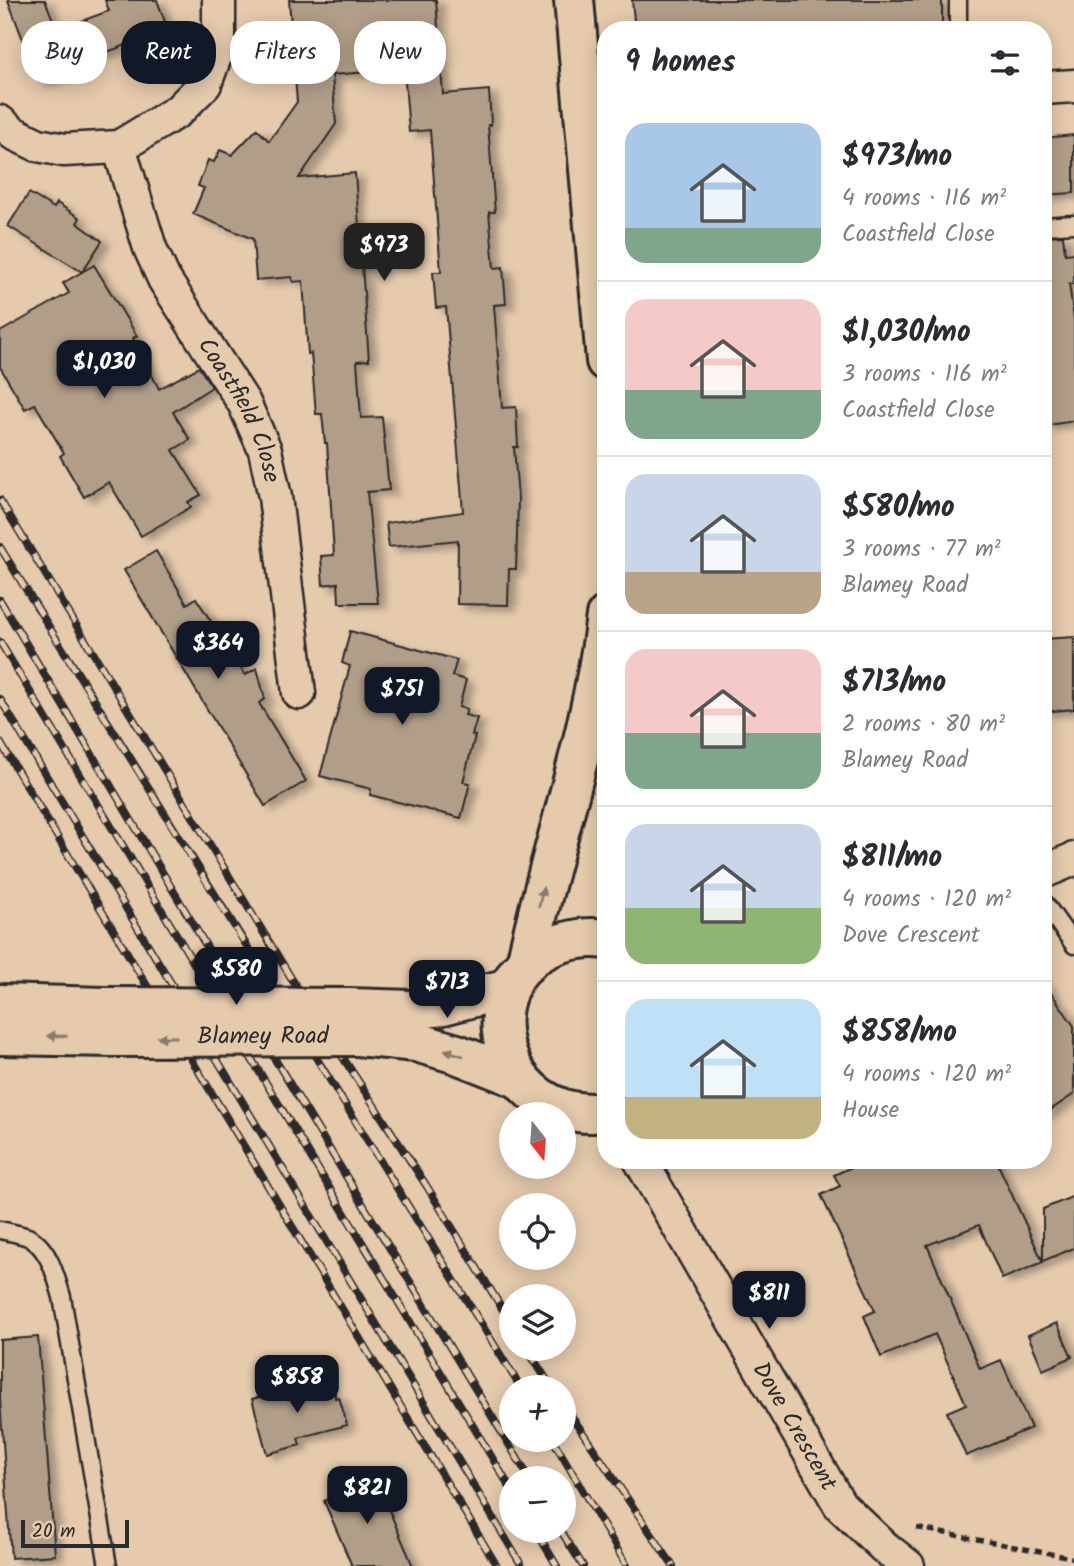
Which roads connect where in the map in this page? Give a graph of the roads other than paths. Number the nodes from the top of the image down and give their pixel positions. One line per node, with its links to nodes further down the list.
1 (219, 0): 9 (street)
2 (574, 0): 8 (street)
3 (958, 0): 4 (lane)
4 (958, 21)
5 (1074, 86): 6 (street)
6 (1052, 87)
7 (0, 122): 9 (street)
8 (595, 127): 10 (street)
9 (119, 147): 14 (street, Coastfield Close)
10 (597, 175)
11 (1074, 224): 12 (lane)
12 (1052, 225)
13 (597, 664): 20 (street, one-way to 13)
14 (299, 693)
15 (1074, 859): 16 (street)
16 (1052, 868)
17 (1052, 914): 19 (lane)
18 (597, 938): 20 (street, Blamey Road)
19 (1074, 945)
20 (518, 976): 23 (street, Blamey Road); 25 (street)
21 (0, 1004): 22 (street, Blamey Road)
22 (109, 1022): 23 (street, Blamey Road, bridge); 24 (street, Blamey Road, one-way to 24)
23 (354, 1022): 25 (street, Blamey Road, one-way to 23)
24 (0, 1035)
25 (518, 1078): 26 (street)
26 (597, 1113)
27 (645, 1169): 30 (street, Dove Crescent)
28 (0, 1230): 29 (lane)
29 (108, 1566)
30 (908, 1566)

